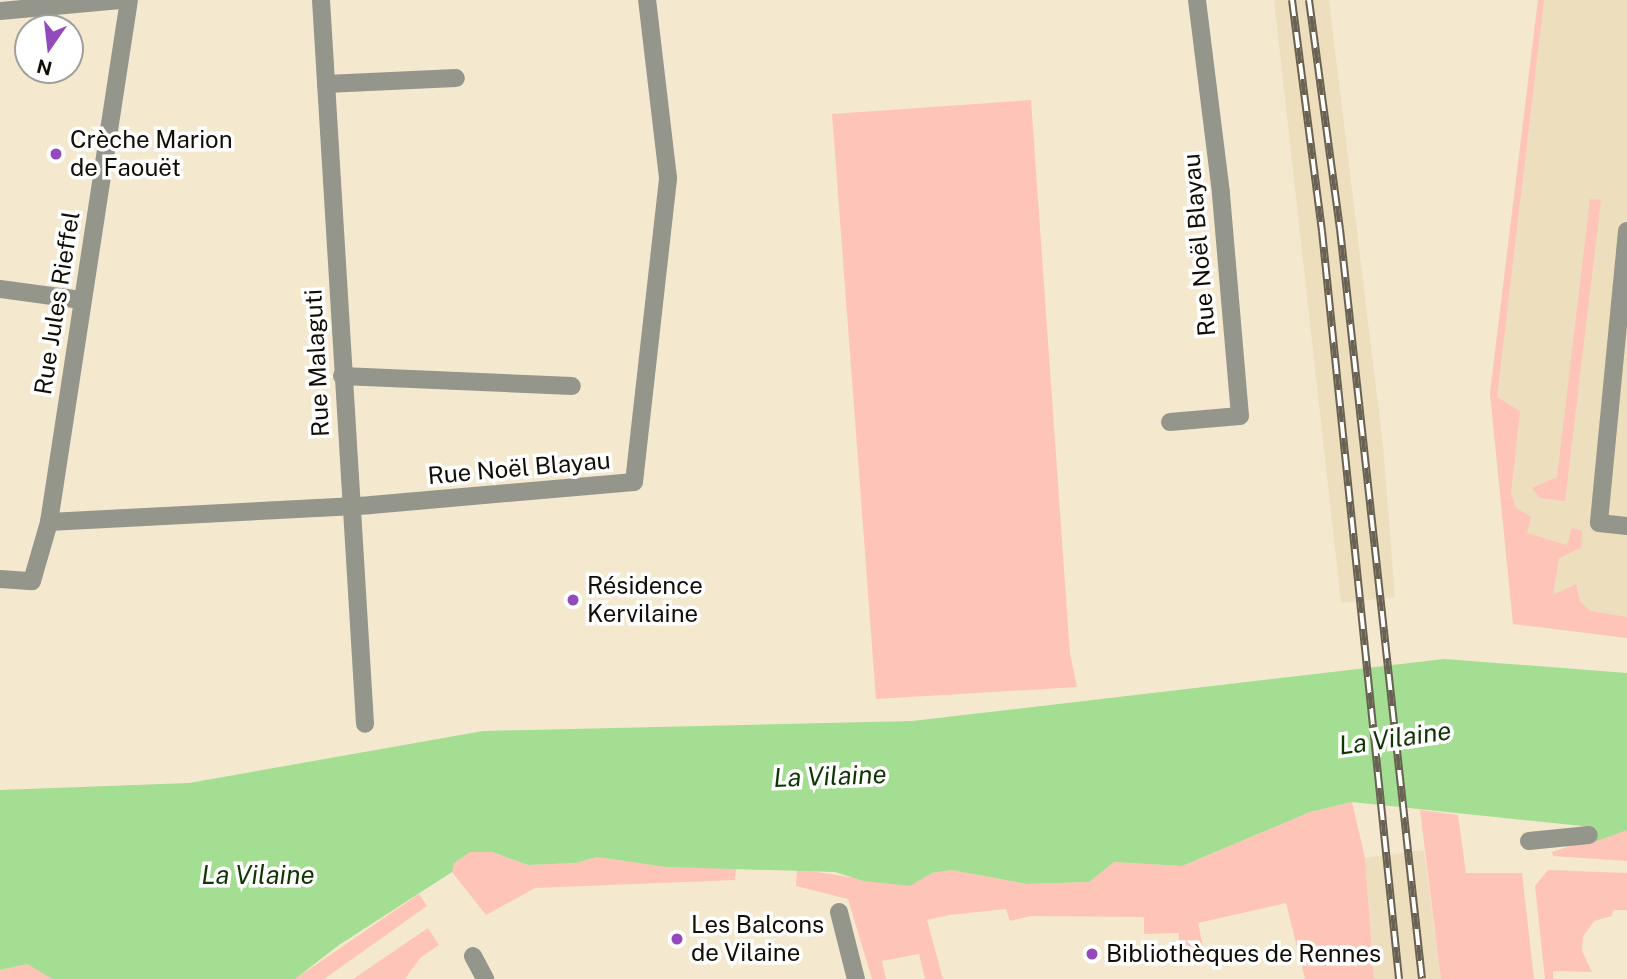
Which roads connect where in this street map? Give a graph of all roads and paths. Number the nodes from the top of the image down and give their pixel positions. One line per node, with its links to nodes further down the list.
1 (121, 0): 6 (street)
2 (130, 0): 11 (street, Rue Jules Rieffel)
3 (321, 0): 8 (street, Rue Malaguti)
4 (648, 0): 15 (street, Rue Noël Blayau)
5 (1197, 0): 14 (street, Rue Noël Blayau)
6 (0, 11)
7 (456, 78): 8 (street)
8 (326, 84): 12 (street, Rue Malaguti)
9 (1627, 239): 17 (street)
10 (0, 289): 11 (street)
11 (81, 300): 16 (street, Rue Jules Rieffel)
12 (342, 376): 13 (street); 15 (street, Rue Malaguti)
13 (572, 386)
14 (1170, 422)
15 (349, 506): 16 (street, Rue Noël Blayau); 19 (street, Rue Malaguti)
16 (49, 522): 18 (street, Rue Jules Rieffel)
17 (1627, 526)
18 (0, 579)
19 (365, 724)
20 (1589, 835): 21 (street)
21 (1529, 841)
22 (839, 912): 25 (street)
23 (473, 956): 24 (street)
24 (485, 979)
25 (856, 979)

